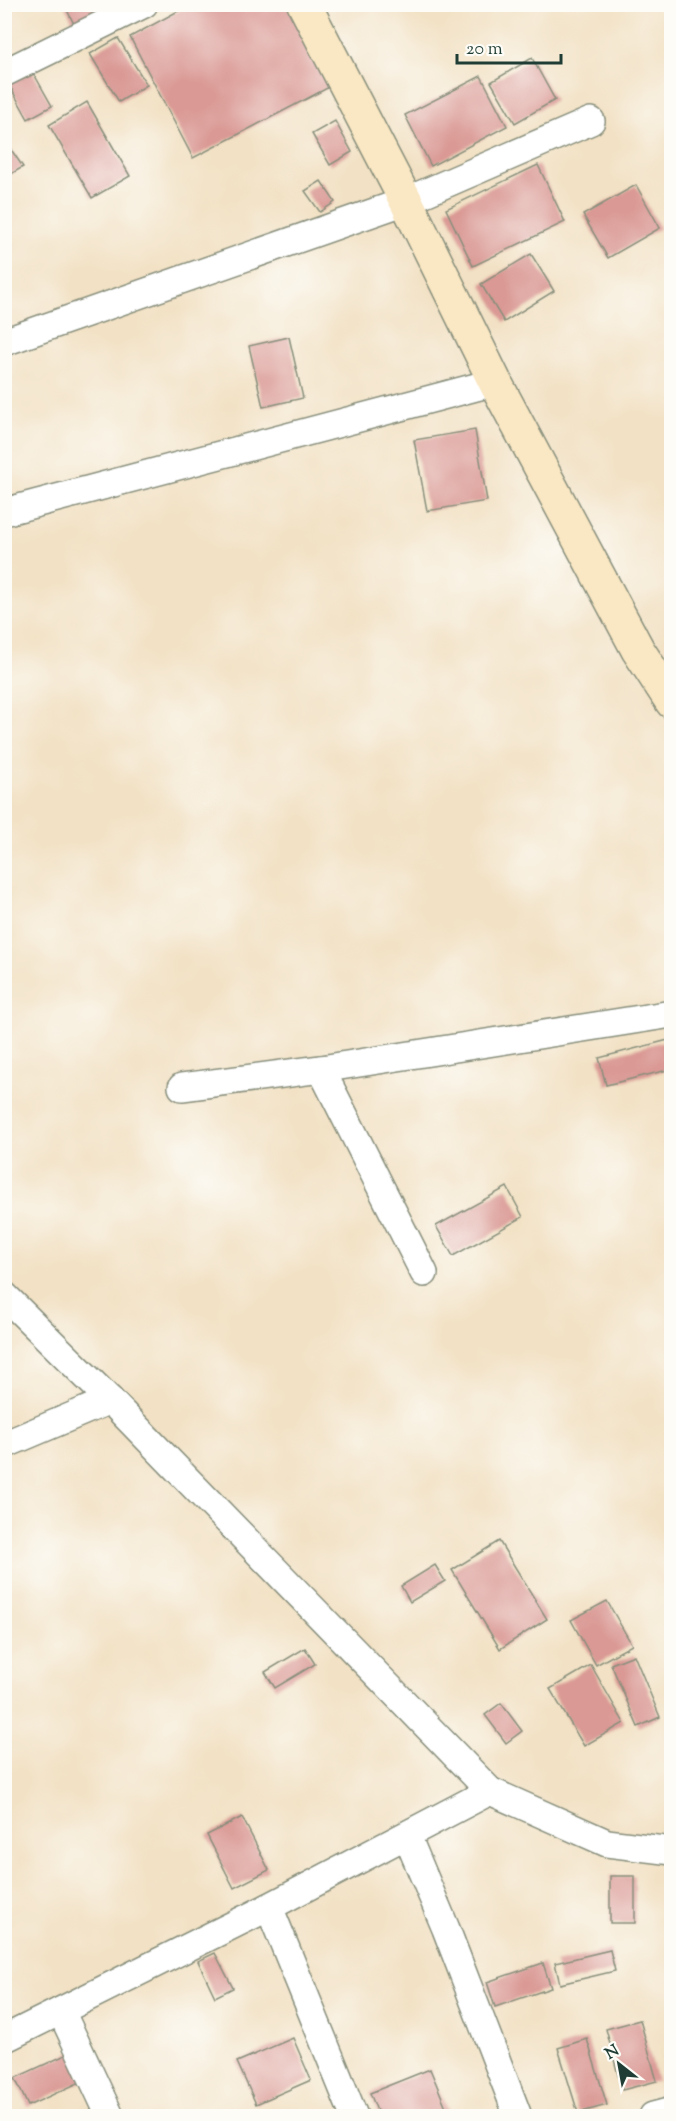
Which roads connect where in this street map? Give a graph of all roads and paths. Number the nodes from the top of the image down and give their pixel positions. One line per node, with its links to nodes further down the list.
1 (144, 4): 3 (street)
2 (304, 4): 5 (street)
3 (4, 73)
4 (591, 121): 5 (street)
5 (406, 201): 6 (street); 7 (street)
6 (4, 342)
7 (495, 382): 8 (street); 9 (street)
8 (4, 512)
9 (672, 702)
10 (672, 1014): 11 (street)
11 (321, 1069): 12 (street); 13 (street)
12 (182, 1087)
13 (424, 1273)
14 (4, 1294): 15 (street)
15 (110, 1400): 16 (street); 17 (street)
16 (4, 1445)
17 (490, 1791): 18 (street); 19 (street)
18 (408, 1836): 20 (street); 26 (street)
19 (672, 1851)
20 (269, 1906): 21 (street); 25 (street)
21 (61, 2011): 22 (street); 24 (street)
22 (4, 2039)
23 (672, 2111): 27 (street)
24 (110, 2116)
25 (354, 2116)
26 (518, 2116)
27 (653, 2116)

